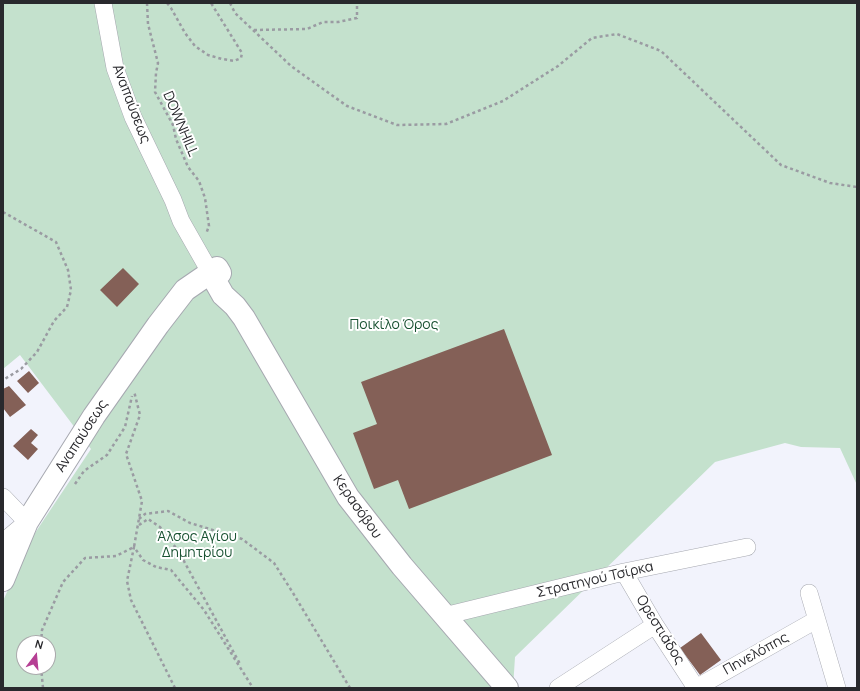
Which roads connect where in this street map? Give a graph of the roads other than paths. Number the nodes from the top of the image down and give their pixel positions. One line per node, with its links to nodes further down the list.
1 (103, 3): 2 (street, Αναπαύσεως)
2 (216, 274): 4 (street, Αναπαύσεως); 10 (street, Κερασόβου)
3 (3, 497): 4 (street)
4 (27, 522): 5 (street); 8 (street, Αναπαύσεως)
5 (3, 542)
6 (747, 547): 7 (street, Στρατηγού Τσίρκα)
7 (624, 572): 10 (street, Στρατηγού Τσίρκα); 12 (street, Ορεστιάδος)
8 (3, 580)
9 (809, 593): 11 (street)
10 (444, 616): 14 (street, Κερασόβου)
11 (816, 620): 13 (street); 16 (street, Πηνελόπης)
12 (655, 626): 15 (street); 16 (street, Ορεστιάδος)
13 (834, 687)
14 (507, 688)
15 (558, 688)
16 (696, 688)

